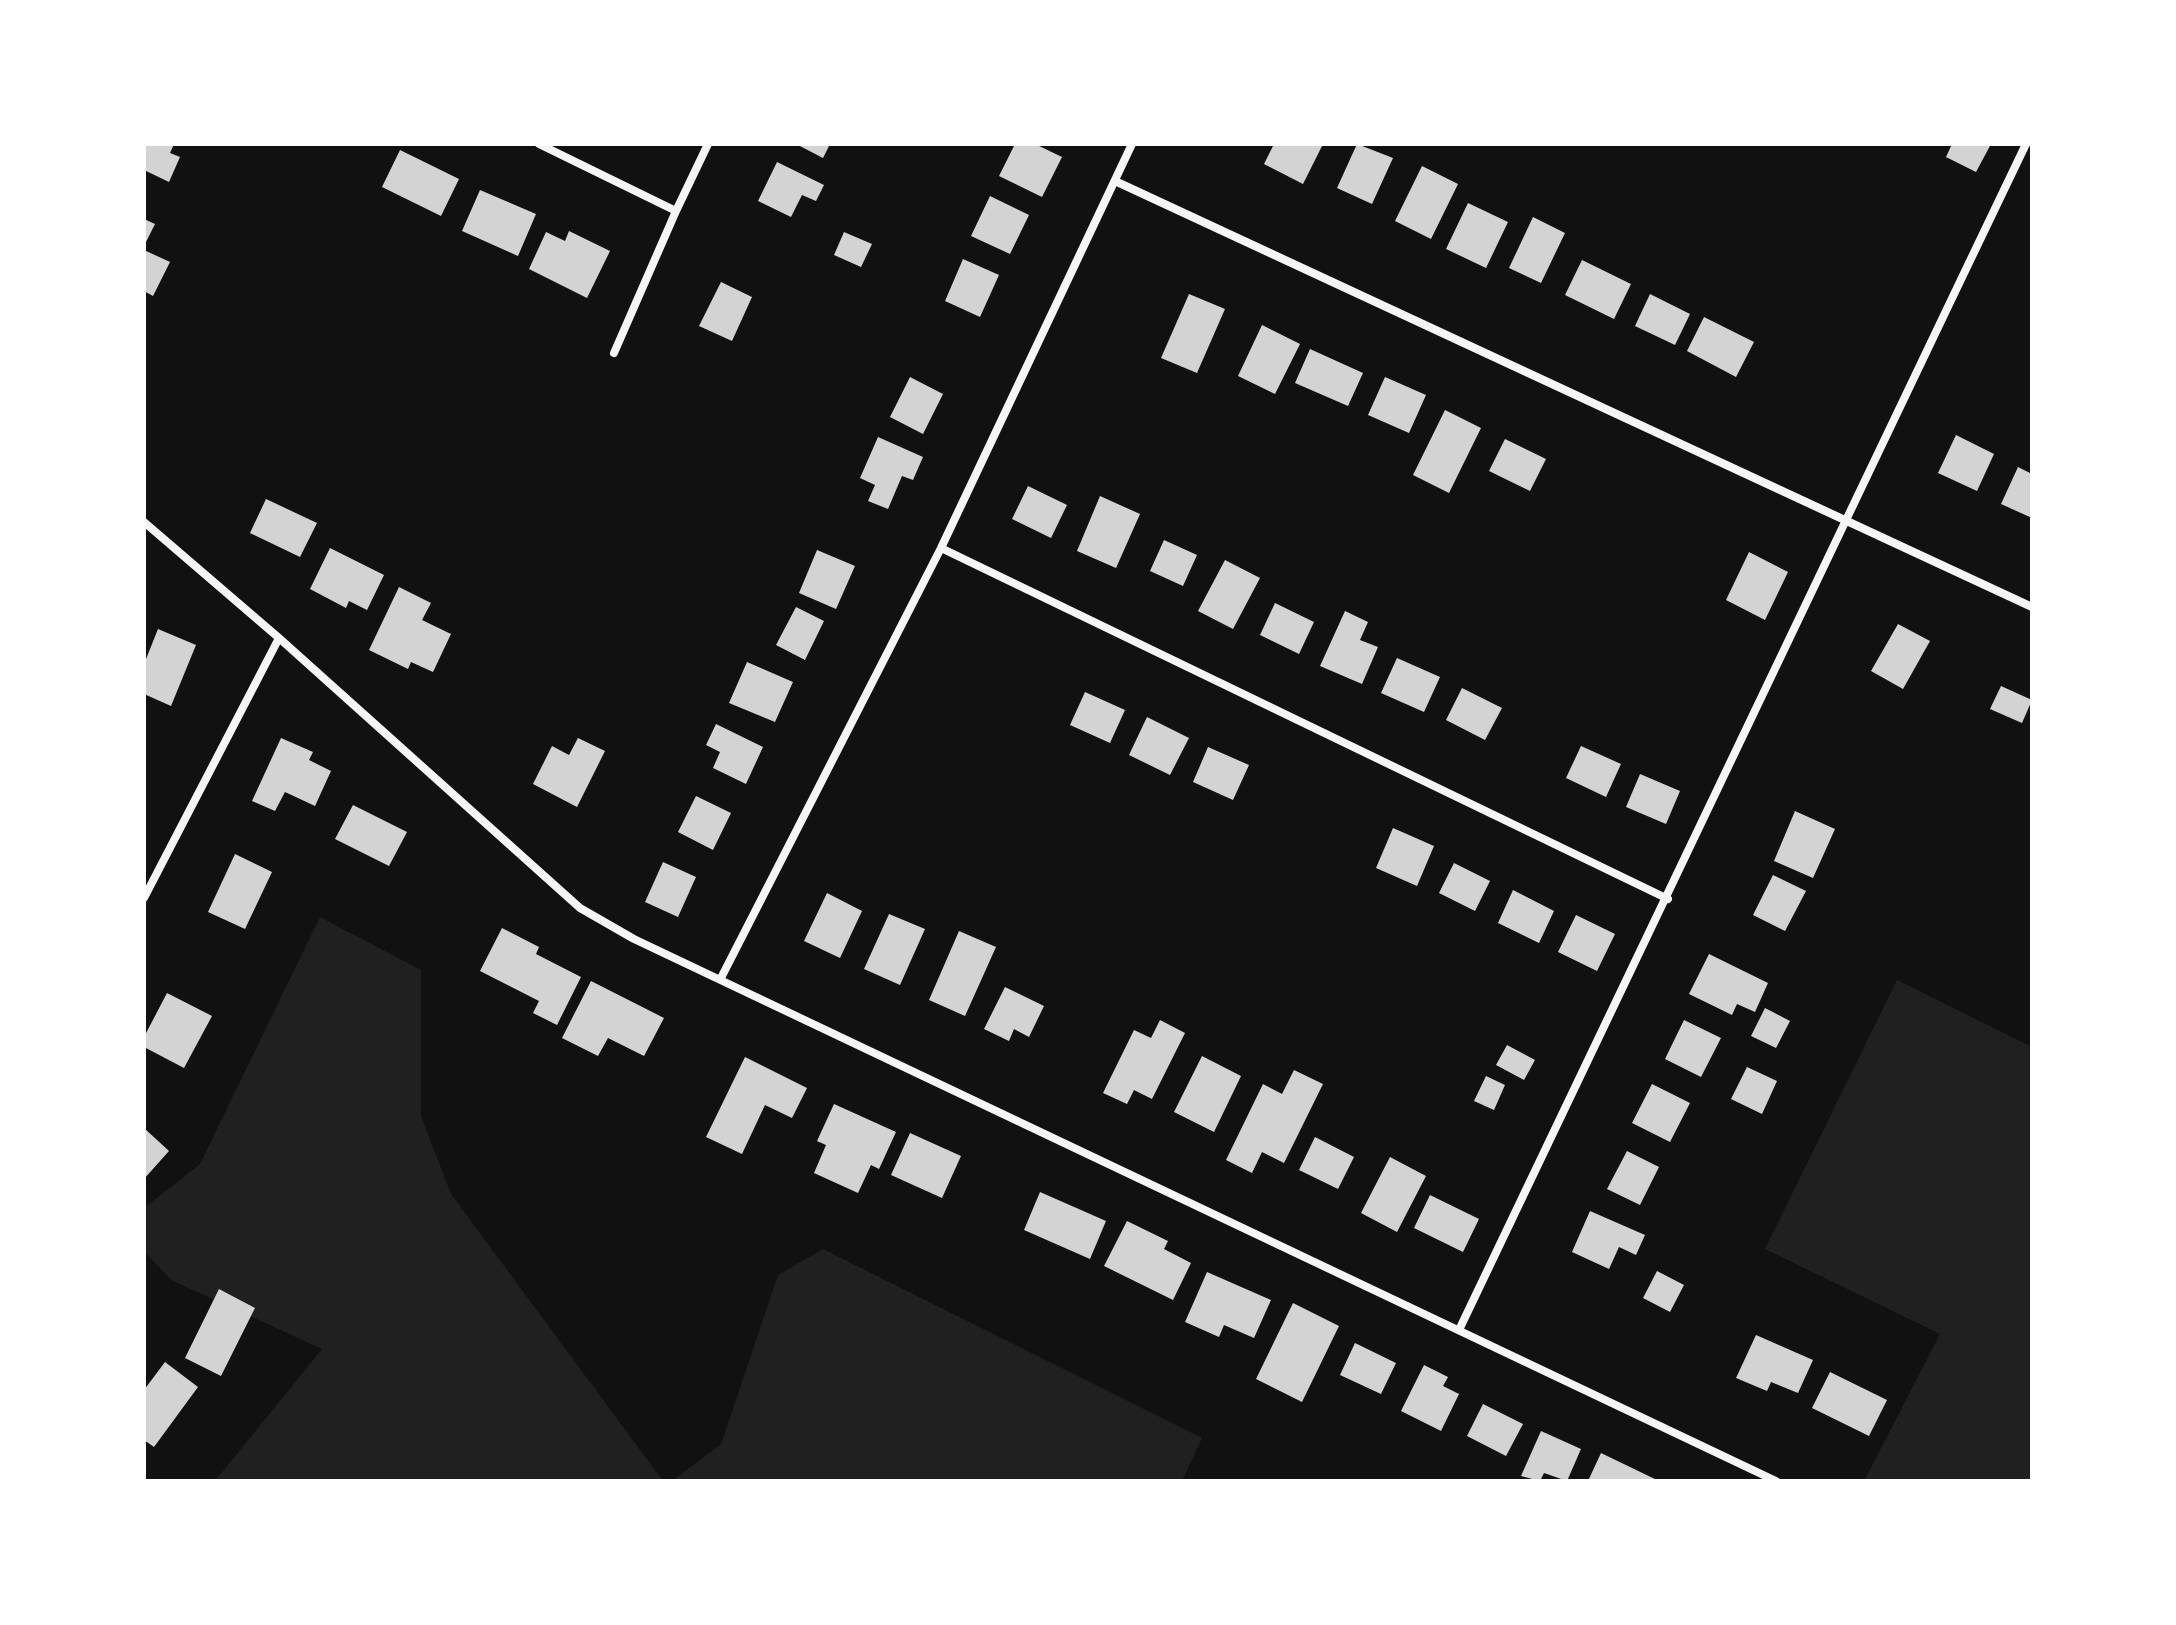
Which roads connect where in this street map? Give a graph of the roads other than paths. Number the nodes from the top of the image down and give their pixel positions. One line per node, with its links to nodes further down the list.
1 (539, 144): 6 (street)
2 (708, 144): 6 (street)
3 (1132, 144): 5 (street)
4 (2026, 144): 8 (street)
5 (1115, 181): 8 (street); 10 (street)
6 (676, 211): 7 (street)
7 (614, 353)
8 (1845, 520): 11 (street); 14 (street)
9 (144, 522): 12 (street)
10 (941, 548): 14 (street); 15 (street)
11 (2032, 607)
12 (279, 638): 13 (street); 15 (street)
13 (144, 898)
14 (1668, 899): 16 (street)
15 (721, 978): 16 (street)
16 (1459, 1330): 17 (street)
17 (1776, 1481)

